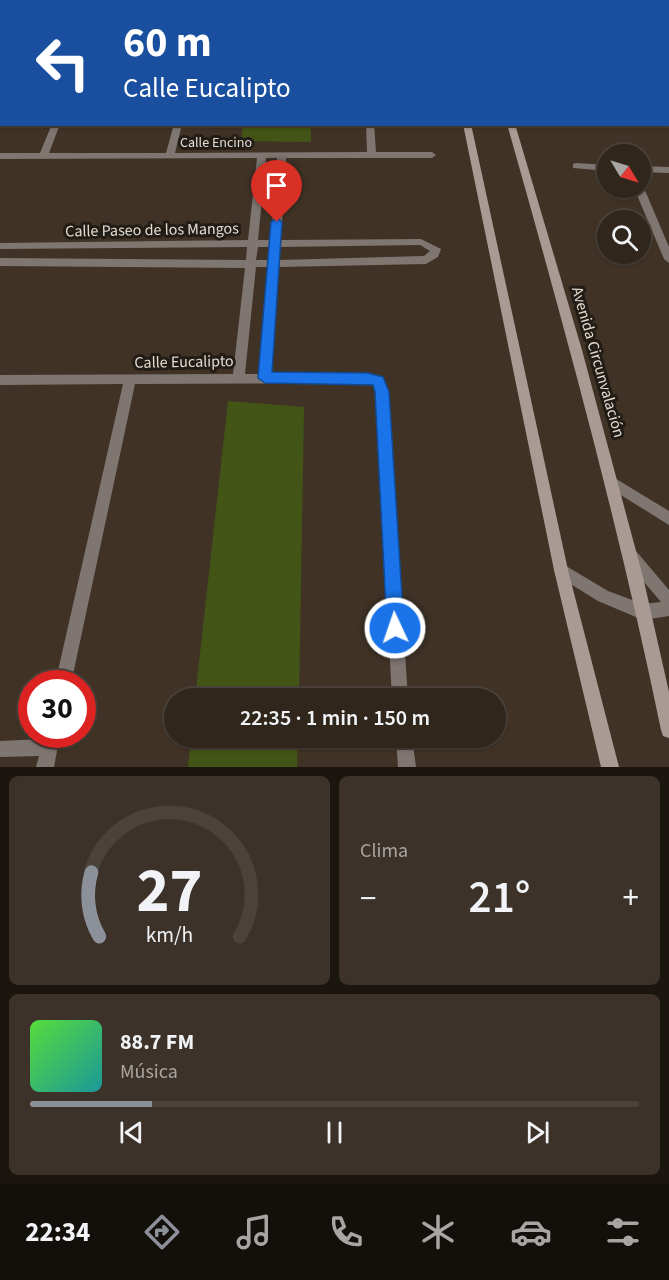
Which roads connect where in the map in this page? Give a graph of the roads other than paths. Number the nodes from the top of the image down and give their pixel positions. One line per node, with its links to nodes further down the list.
1 (55, 126): 6 (street)
2 (178, 126): 9 (street)
3 (370, 126): 12 (street)
4 (467, 126): 32 (street)
5 (512, 126): 29 (street, Avenida Circunvalación)
6 (44, 155): 8 (street, Calle Encino); 9 (street, Calle Encino)
7 (432, 155): 12 (street, Calle Encino)
8 (0, 156)
9 (170, 156): 10 (street, Calle Encino)
10 (262, 156): 11 (street, Calle Encino); 18 (street)
11 (282, 156): 12 (street, Calle Encino); 19 (street)
12 (372, 156)
13 (576, 166): 14 (street)
14 (597, 167)
15 (651, 169): 16 (street)
16 (669, 170)
17 (643, 198): 21 (street)
18 (253, 244): 19 (street, Calle Paseo de los Mangos); 20 (street, Calle Paseo de los Mangos); 24 (street)
19 (275, 244): 23 (street); 23 (street, Calle Paseo de los Mangos)
20 (0, 246)
21 (669, 259)
22 (0, 262): 24 (street, Calle Paseo de los Mangos)
23 (274, 262): 24 (street, Calle Paseo de los Mangos); 26 (street)
24 (251, 264): 25 (street)
25 (239, 378): 26 (street, Calle Eucalipto); 27 (street, Calle Eucalipto)
26 (265, 378): 37 (street, Calle Eucalipto)
27 (130, 379): 28 (street, Calle Eucalipto); 36 (street)
28 (0, 380)
29 (613, 483): 30 (street); 31 (street, Avenida Circunvalación)
30 (669, 519)
31 (630, 554): 33 (street); 35 (street, Avenida Circunvalación)
32 (561, 570): 35 (street); 45 (street)
33 (669, 601)
34 (669, 609): 35 (street)
35 (643, 612): 38 (street, Avenida Circunvalación)
36 (66, 670)
37 (399, 688)
38 (669, 730)
39 (18, 746): 42 (street)
40 (49, 748): 43 (street)
41 (405, 748): 44 (street)
42 (0, 749)
43 (45, 767)
44 (407, 767)
45 (610, 767)

